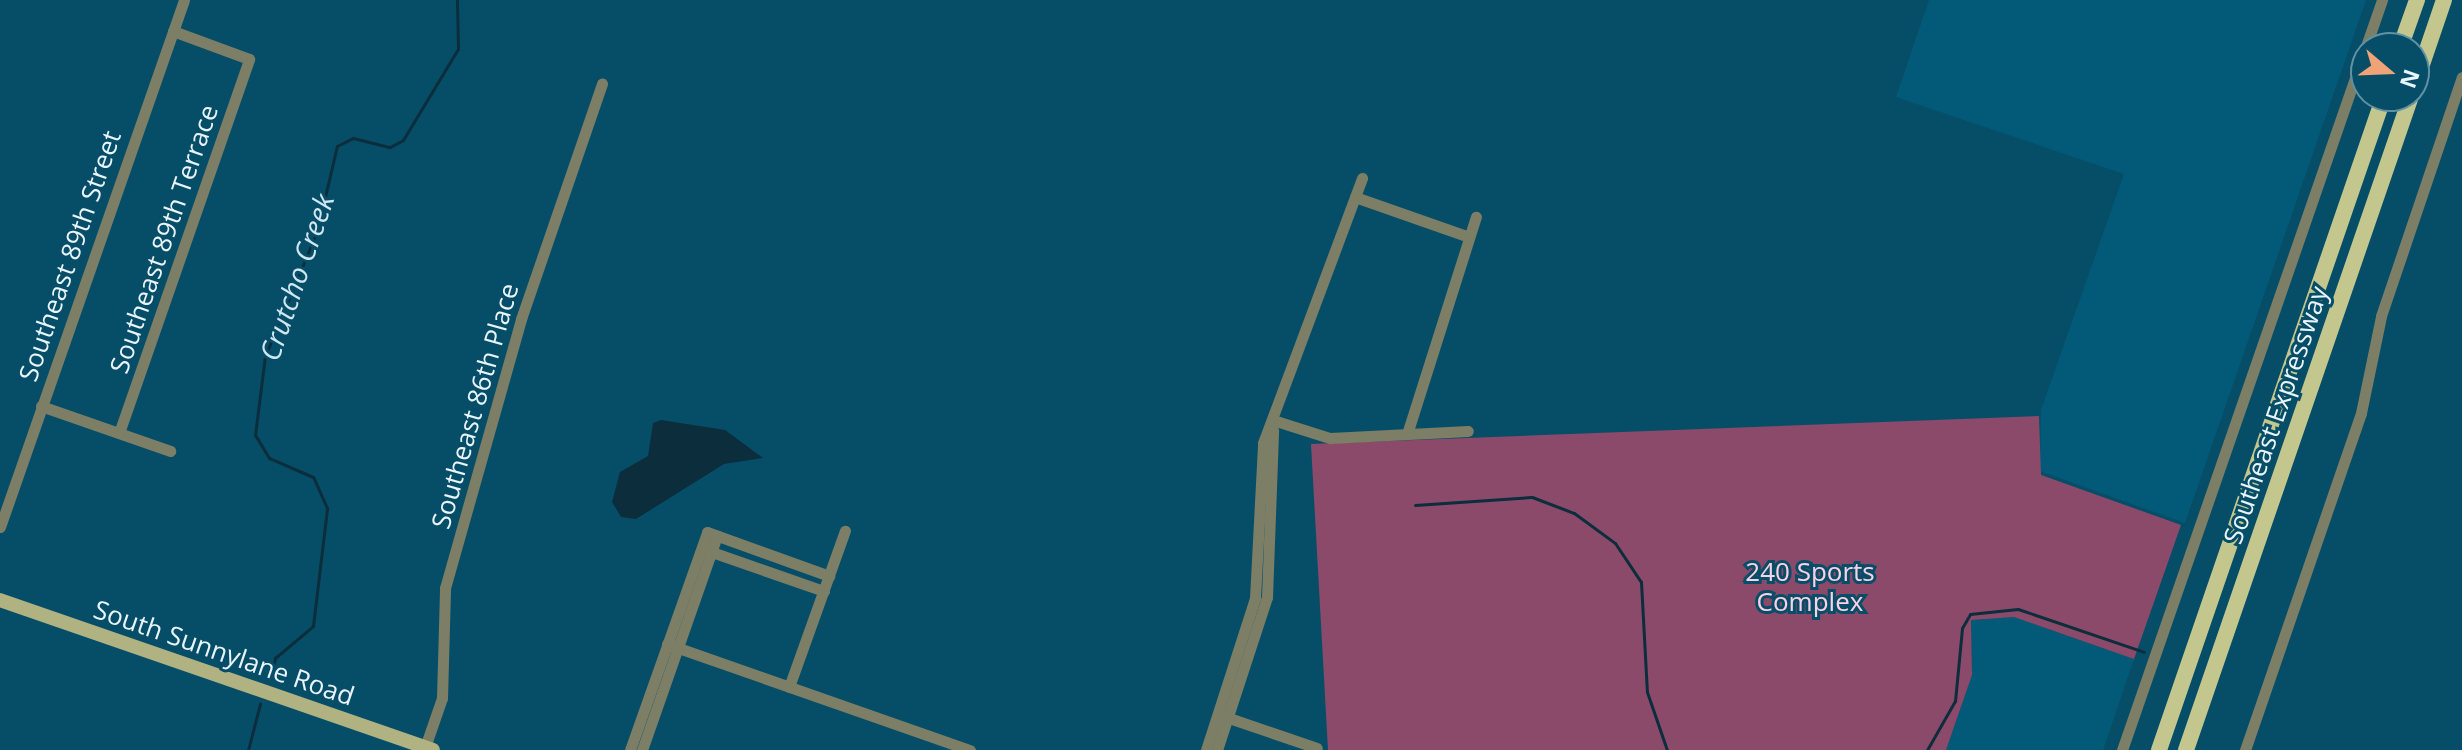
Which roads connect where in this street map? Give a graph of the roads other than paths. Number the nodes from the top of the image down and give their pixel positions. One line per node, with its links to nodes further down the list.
1 (184, 0): 5 (street, Southeast 89th Street)
2 (2382, 0): 39 (street)
3 (2417, 0): 6 (highway)
4 (2444, 0): 7 (highway)
5 (173, 31): 16 (street, Southeast 89th Street); 19 (street, Southeast 89th Terrace)
6 (2406, 32)
7 (2430, 41)
8 (2462, 77): 42 (street)
9 (602, 84): 33 (street, Southeast 86th Place)
10 (2378, 112): 40 (highway, Southeast Expressway)
11 (2406, 112): 41 (highway, Southeast Expressway)
12 (1362, 178): 13 (street)
13 (1355, 197): 15 (street); 17 (street)
14 (1476, 217): 15 (street)
15 (1469, 237): 20 (street)
16 (41, 406): 19 (street); 22 (street, Southeast 89th Street)
17 (1274, 426): 20 (street); 30 (street)
18 (1468, 431): 20 (street)
19 (119, 433): 21 (street)
20 (1407, 434)
21 (170, 451)
22 (0, 527)
23 (845, 531): 25 (street)
24 (706, 550): 25 (street); 26 (street); 28 (street)
25 (829, 576): 26 (street)
26 (824, 591): 29 (street)
27 (0, 600): 33 (main road, South Sunnylane Road)
28 (672, 646): 29 (street); 31 (street)
29 (789, 687): 36 (street)
30 (1223, 716): 32 (street); 37 (street); 38 (street)
31 (645, 726): 34 (street); 35 (street)
32 (1317, 748)
33 (427, 749)
34 (630, 750)
35 (642, 750)
36 (970, 750)
37 (1206, 750)
38 (1217, 750)
39 (2122, 750)
40 (2159, 750)
41 (2187, 750)
42 (2245, 750)

